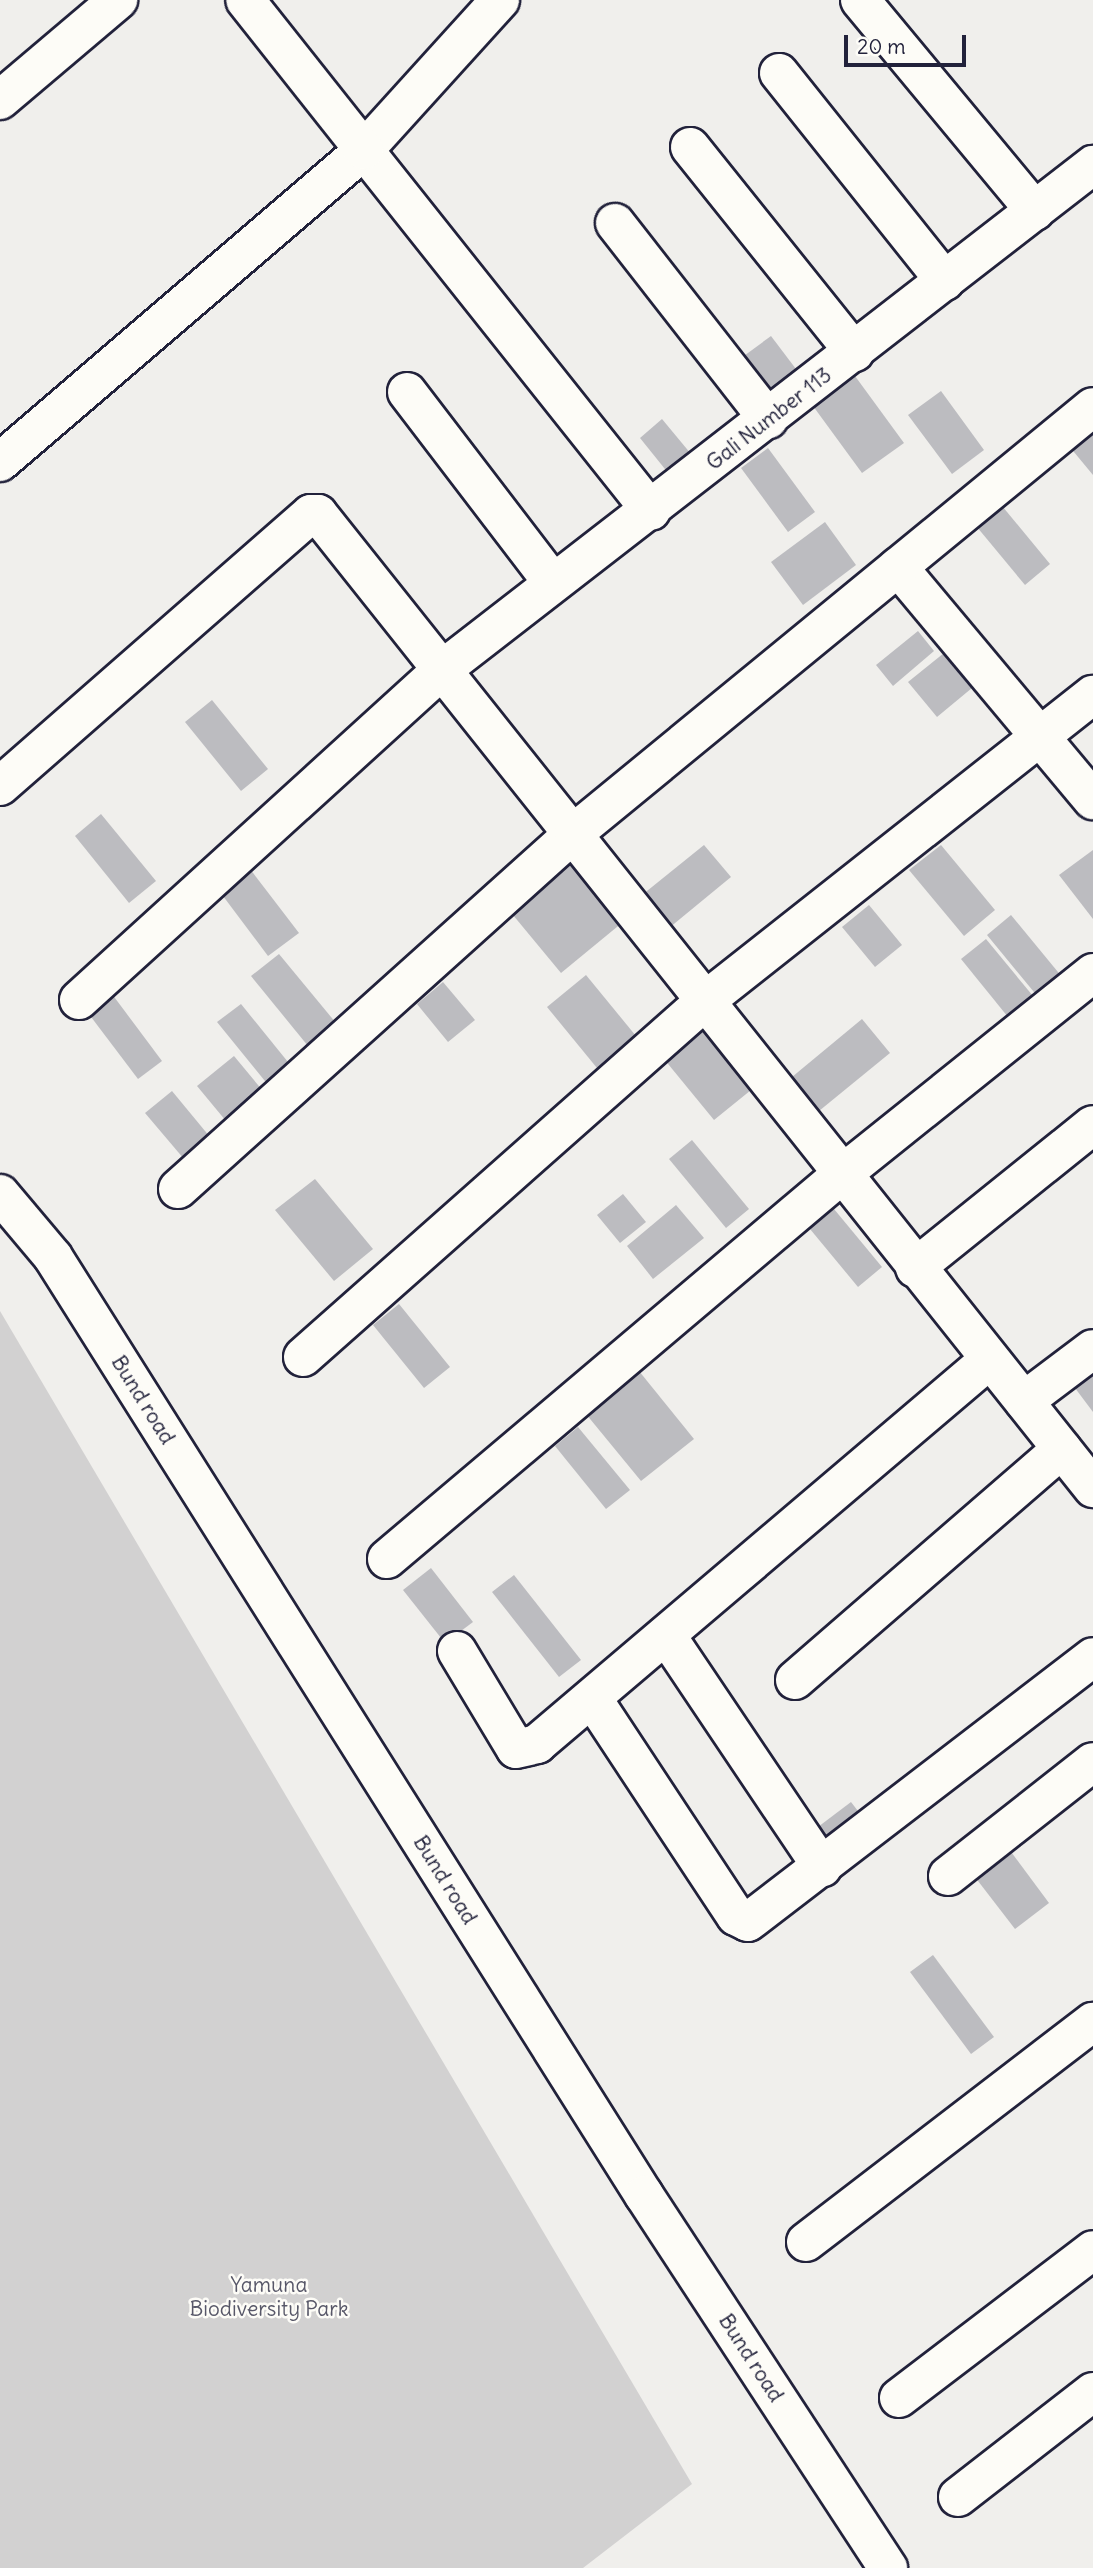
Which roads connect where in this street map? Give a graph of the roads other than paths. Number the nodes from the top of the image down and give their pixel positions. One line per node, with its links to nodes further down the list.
1 (118, 0): 6 (street)
2 (245, 0): 8 (street)
3 (500, 0): 8 (street)
4 (860, 0): 10 (street)
5 (779, 72): 12 (street)
6 (0, 100)
7 (690, 147): 13 (street)
8 (364, 150): 17 (street); 18 (street)
9 (1093, 165): 10 (street, Gali Number 113)
10 (1035, 211): 12 (street, Gali Number 113)
11 (615, 223): 16 (street)
12 (945, 281): 13 (street, Gali Number 113)
13 (854, 352): 16 (street, Gali Number 113)
14 (407, 392): 20 (street)
15 (1093, 407): 19 (street)
16 (768, 419): 18 (street, Gali Number 113)
17 (0, 462)
18 (651, 512): 20 (street, Gali Number 113)
19 (898, 567): 23 (street); 26 (street)
20 (553, 583): 21 (street, Gali Number 113)
21 (443, 669): 24 (street); 26 (street); 28 (street, Gali Number 113)
22 (1093, 695): 23 (street)
23 (1041, 737): 25 (street); 29 (street)
24 (0, 786)
25 (1093, 800)
26 (574, 833): 29 (street); 32 (street)
27 (1093, 973): 31 (street)
28 (79, 1000)
29 (705, 1001): 31 (street); 36 (street)
30 (1093, 1125): 34 (street)
31 (841, 1174): 34 (street); 41 (street)
32 (178, 1189)
33 (0, 1194): 56 (street, Bund road)
34 (915, 1268): 37 (street)
35 (1093, 1349): 38 (street)
36 (303, 1357)
37 (989, 1360): 38 (street); 42 (street)
38 (1024, 1401): 39 (street)
39 (1062, 1448): 40 (street); 45 (street)
40 (1093, 1488)
41 (387, 1559)
42 (666, 1635): 46 (street); 48 (street)
43 (457, 1651): 46 (street)
44 (1093, 1657): 48 (street)
45 (795, 1681)
46 (592, 1698): 48 (street)
47 (1093, 1762): 49 (street)
48 (822, 1867)
49 (948, 1876)
50 (1093, 2022): 51 (street)
51 (806, 2242)
52 (1093, 2250): 54 (street)
53 (1093, 2392): 55 (street)
54 (898, 2398)
55 (958, 2497)
56 (888, 2568)

